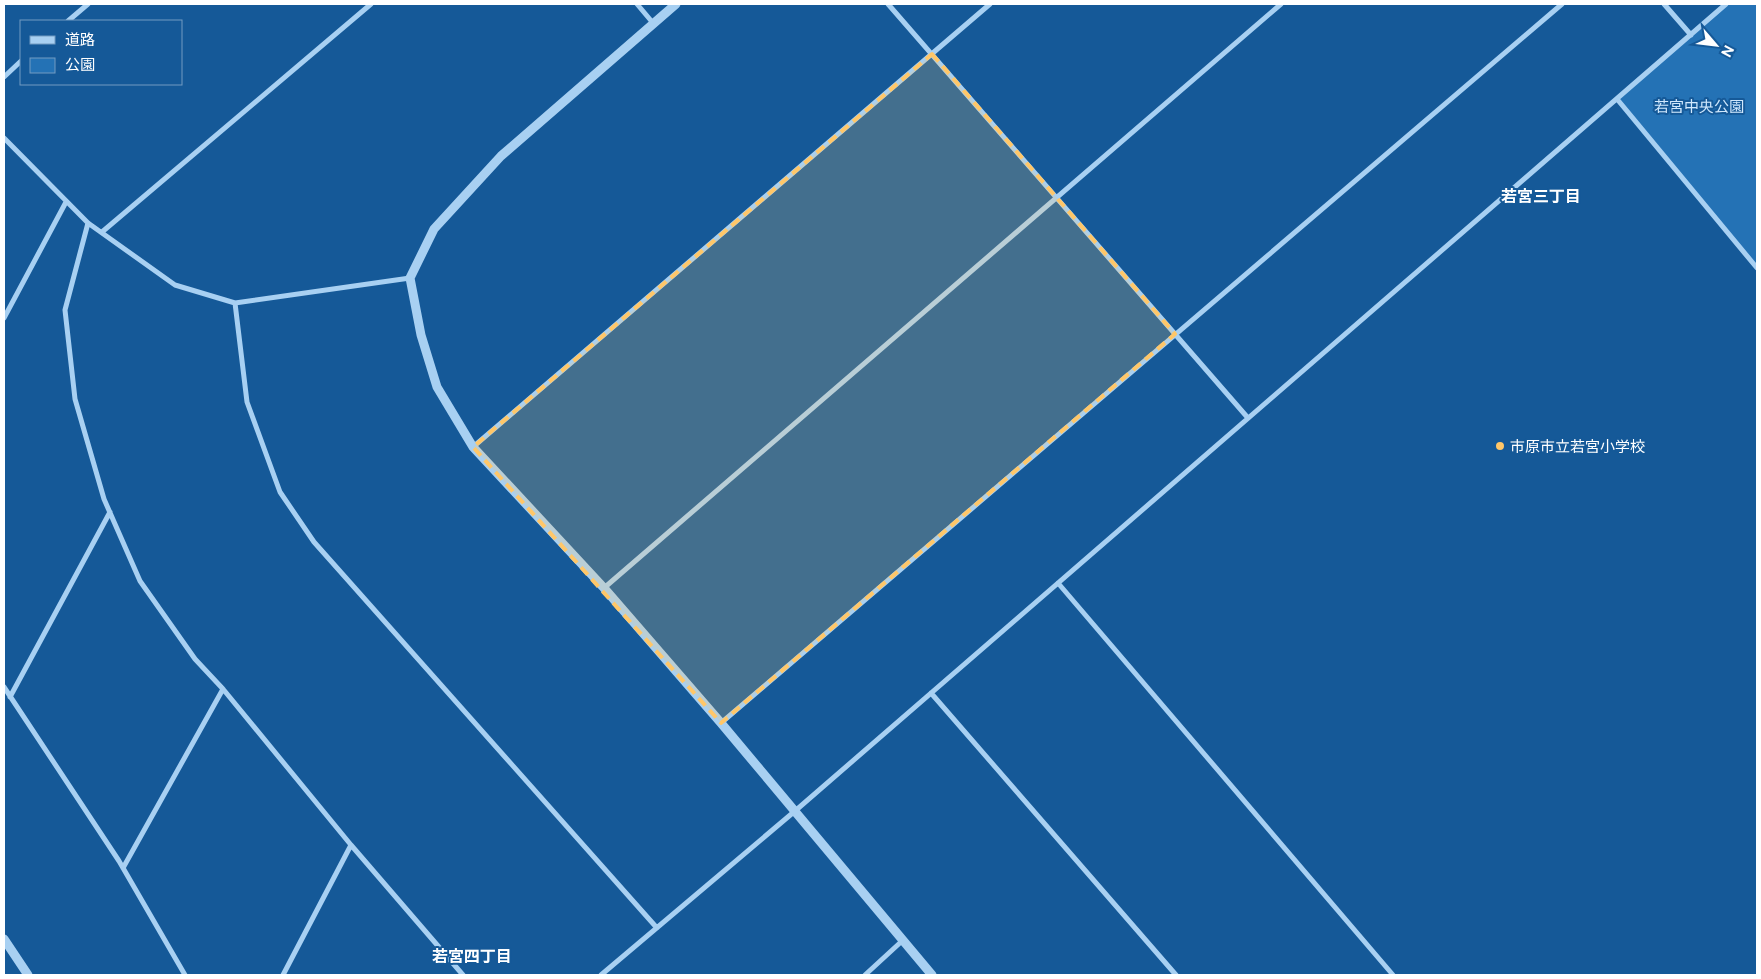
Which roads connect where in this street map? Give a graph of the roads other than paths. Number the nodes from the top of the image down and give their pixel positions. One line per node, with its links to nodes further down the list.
1 (88, 4): 11 (street)
2 (371, 4): 22 (street)
3 (637, 4): 12 (street)
4 (676, 4): 12 (street)
5 (888, 4): 14 (street)
6 (990, 4): 14 (street)
7 (1281, 4): 19 (street)
8 (1562, 4): 27 (street)
9 (1664, 4): 13 (street)
10 (1726, 4): 13 (street)
11 (69, 20)
12 (653, 22): 24 (street)
13 (1691, 34): 17 (street)
14 (932, 54): 19 (street); 29 (street)
15 (20, 63): 16 (street)
16 (4, 76)
17 (1616, 99): 23 (street); 28 (street)
18 (4, 138): 20 (street)
19 (1056, 198): 27 (street); 32 (street)
20 (66, 202): 21 (street); 26 (street)
21 (88, 223): 22 (street); 30 (street)
22 (102, 232): 25 (street)
23 (1757, 268)
24 (410, 278): 25 (street); 29 (street)
25 (235, 303): 41 (street)
26 (4, 318)
27 (1175, 334): 28 (street); 37 (street)
28 (1248, 418): 31 (street)
29 (472, 446): 32 (street)
30 (110, 512): 34 (street); 36 (street)
31 (1058, 583): 35 (street); 52 (street)
32 (604, 588): 37 (street)
33 (4, 687): 36 (street)
34 (223, 689): 39 (street); 40 (street)
35 (932, 692): 38 (street); 51 (street)
36 (10, 697): 40 (street)
37 (721, 723): 38 (street)
38 (795, 811): 41 (street); 43 (street)
39 (351, 845): 46 (street); 47 (street)
40 (123, 868): 45 (street)
41 (657, 928): 48 (street)
42 (4, 939): 44 (street)
43 (902, 941): 49 (street); 50 (street)
44 (28, 975)
45 (185, 975)
46 (283, 975)
47 (463, 975)
48 (601, 975)
49 (865, 975)
50 (932, 975)
51 (1176, 975)
52 (1393, 975)

